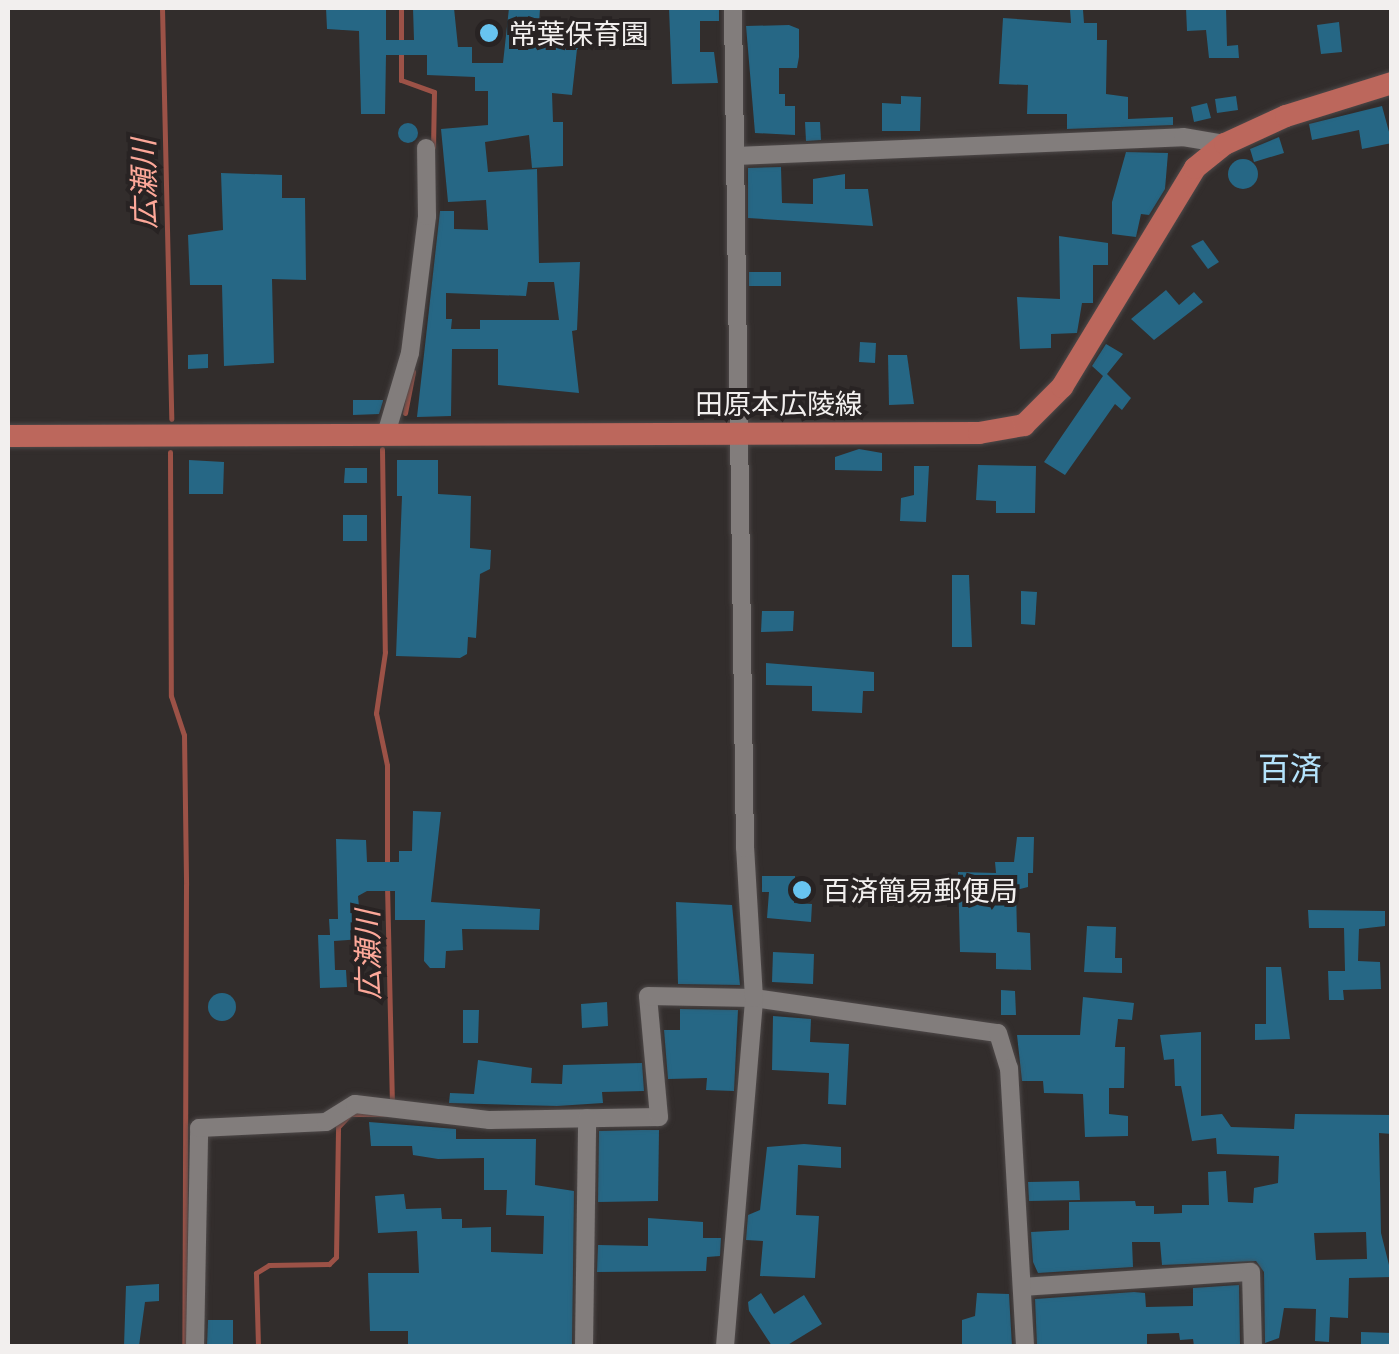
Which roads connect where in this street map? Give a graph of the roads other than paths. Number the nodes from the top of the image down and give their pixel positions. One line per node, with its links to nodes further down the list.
1 (733, 8): 5 (street)
2 (1392, 84): 3 (main road, 田原本広陵線)
3 (1225, 144): 5 (street); 7 (main road, 田原本広陵線)
4 (426, 148): 6 (street)
5 (736, 156): 7 (street)
6 (386, 434): 7 (main road, 田原本広陵線); 8 (main road, 田原本広陵線)
7 (738, 434): 9 (street)
8 (8, 436)
9 (754, 998): 10 (street); 11 (street); 14 (street)
10 (588, 1118): 12 (street); 13 (street)
11 (1023, 1287): 15 (street); 16 (street)
12 (195, 1346)
13 (584, 1346)
14 (725, 1346)
15 (1025, 1346)
16 (1254, 1346)

